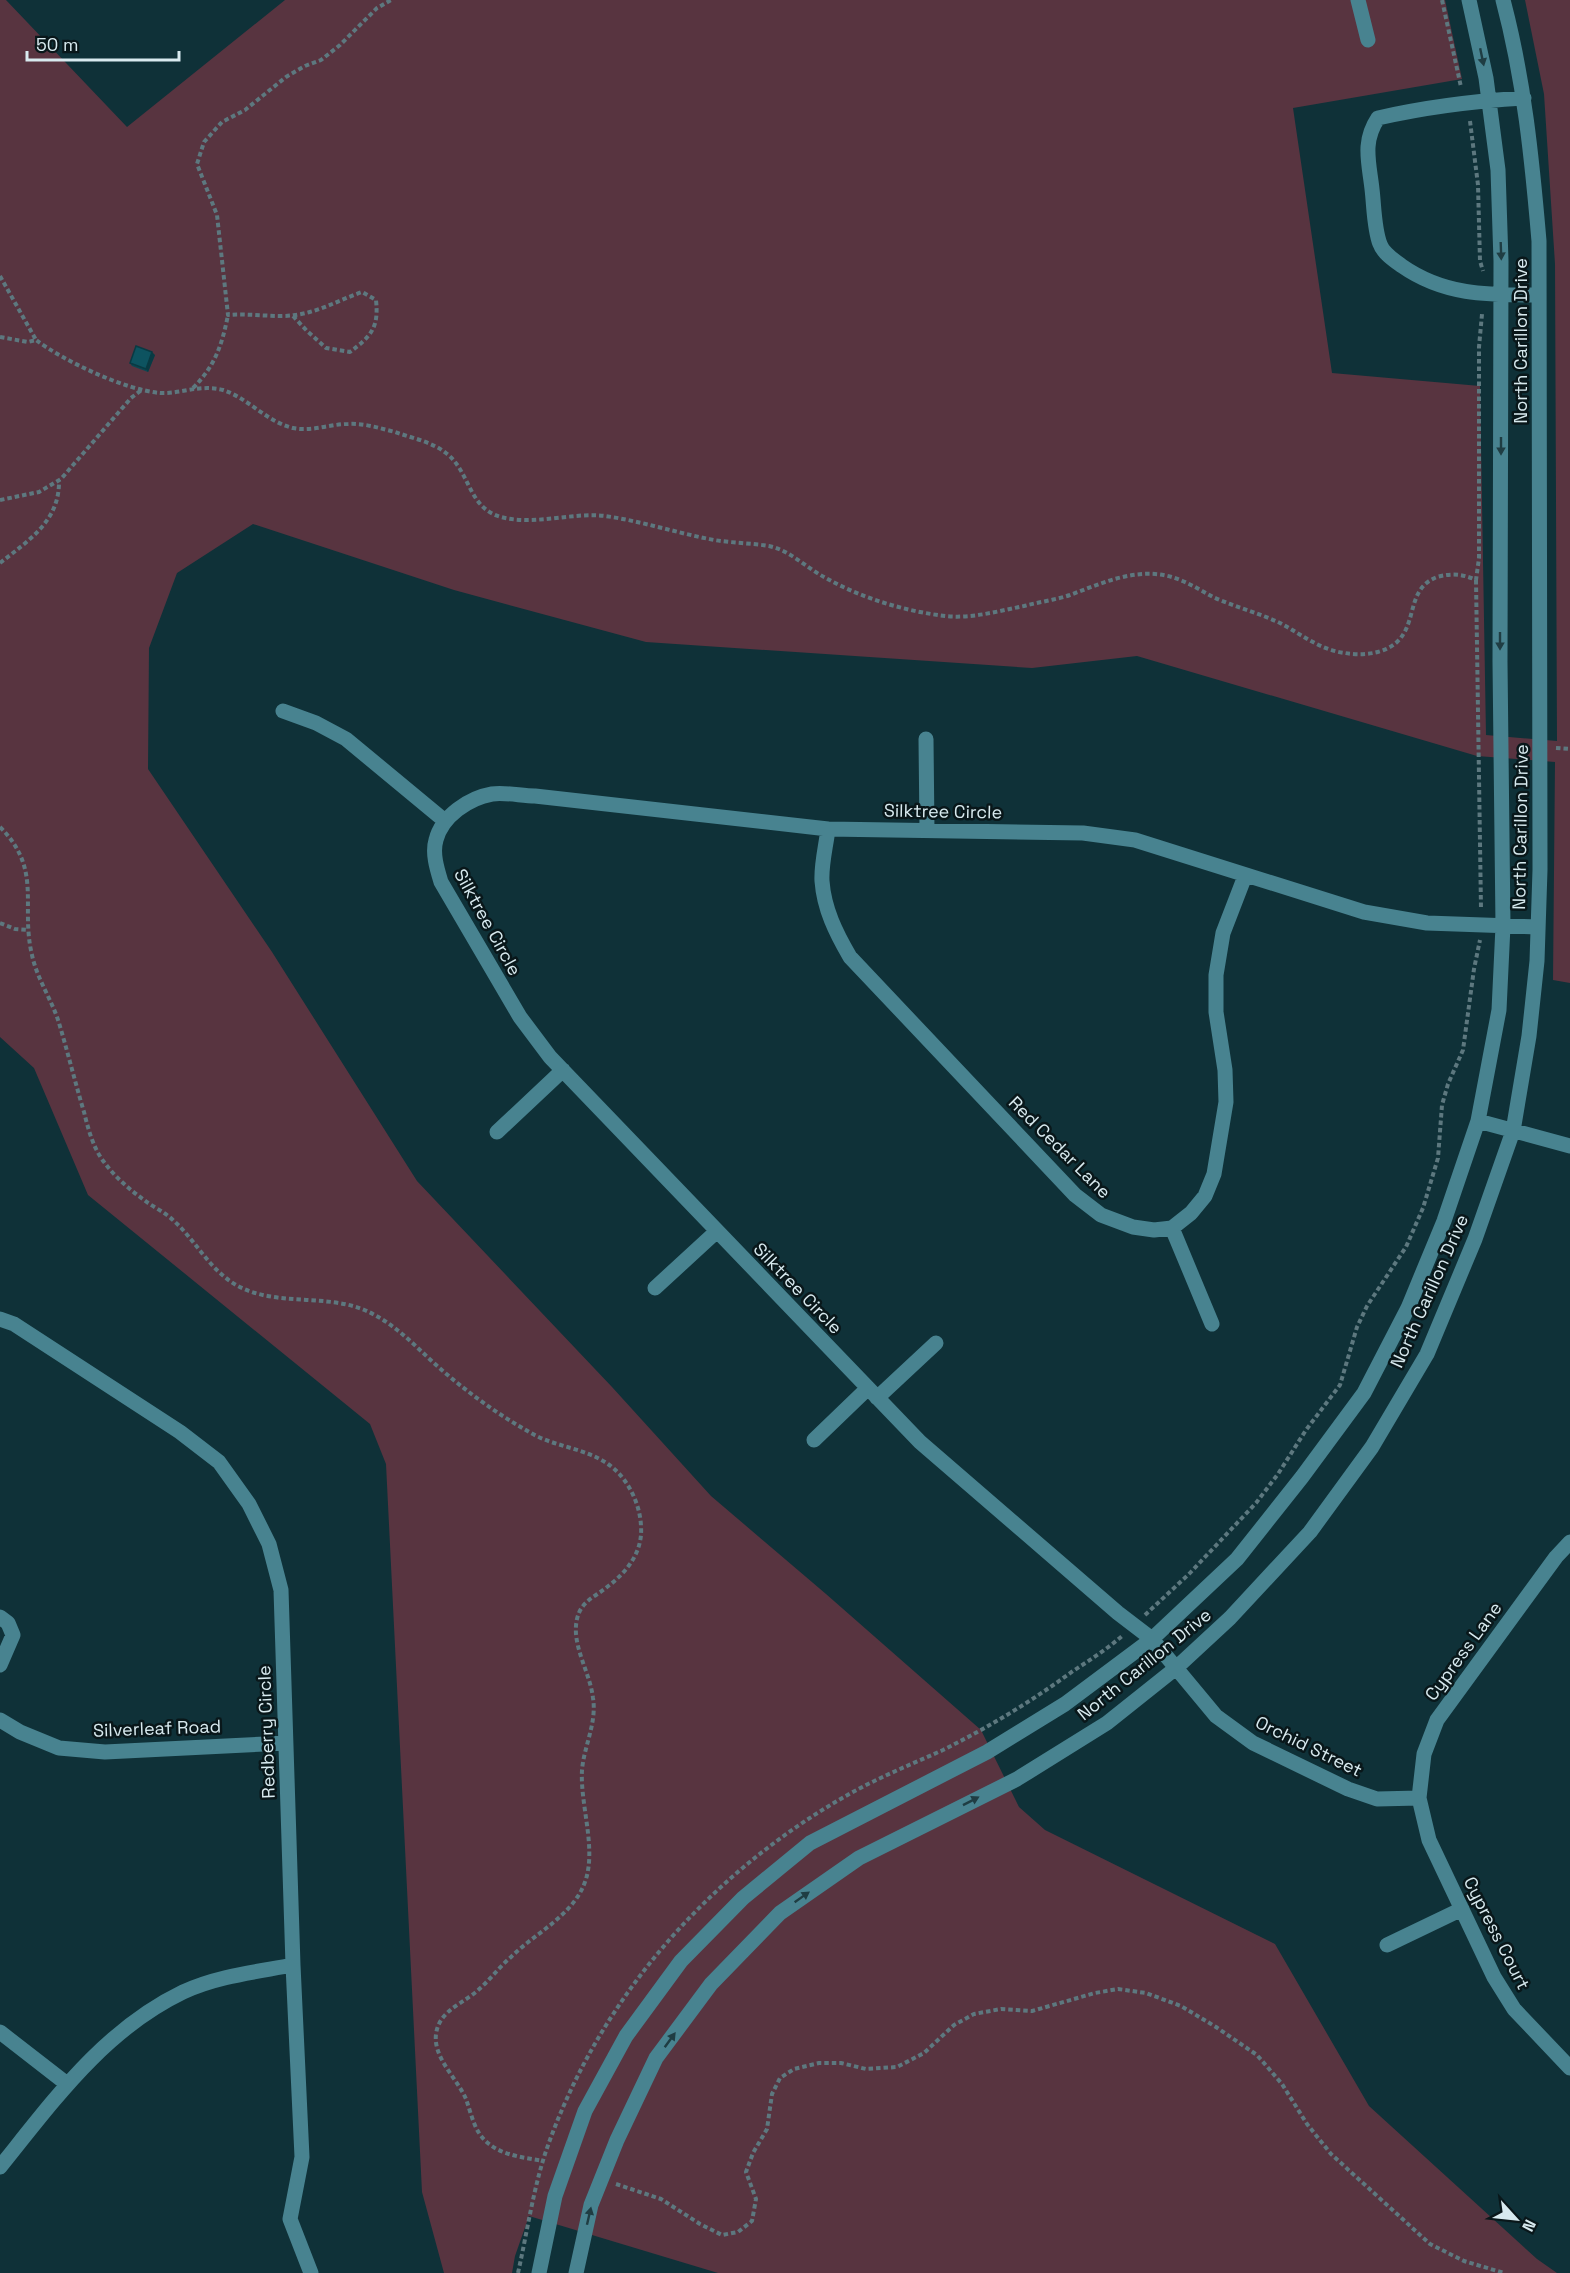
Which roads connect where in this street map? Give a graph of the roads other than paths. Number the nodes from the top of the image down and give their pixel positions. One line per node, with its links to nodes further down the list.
1 (1358, 0): 4 (street)
2 (1469, 0): 6 (street, North Carillon Drive, one-way to 6)
3 (1503, 0): 5 (street, North Carillon Drive)
4 (1368, 40)
5 (1524, 98): 6 (street); 8 (street, North Carillon Drive)
6 (1489, 100): 7 (street, North Carillon Drive, one-way to 7); 7 (street)
7 (1501, 295): 8 (street); 15 (street, North Carillon Drive, one-way to 15)
8 (1539, 295): 16 (street, North Carillon Drive)
9 (283, 711): 11 (street)
10 (926, 740): 13 (street)
11 (445, 821): 12 (street, Silktree Circle); 17 (street, Silktree Circle)
12 (828, 829): 13 (street, Silktree Circle); 22 (street, Red Cedar Lane)
13 (927, 830): 14 (street, Silktree Circle)
14 (1245, 876): 15 (street, Silktree Circle); 22 (street)
15 (1503, 926): 16 (street, Silktree Circle); 18 (street, North Carillon Drive)
16 (1538, 927): 20 (street, North Carillon Drive)
17 (563, 1070): 19 (street); 23 (street, Silktree Circle)
18 (1478, 1121): 20 (street); 32 (street, North Carillon Drive)
19 (497, 1131)
20 (1514, 1131): 21 (street); 34 (street, North Carillon Drive)
21 (1570, 1146)
22 (1172, 1228): 26 (street)
23 (717, 1231): 24 (street); 28 (street, Silktree Circle)
24 (655, 1288)
25 (0, 1319): 36 (street, Redberry Circle)
26 (1212, 1324)
27 (936, 1343): 28 (street)
28 (873, 1393): 29 (street); 32 (street, Silktree Circle)
29 (814, 1440)
30 (1570, 1542): 37 (street, Cypress Lane)
31 (0, 1617): 33 (street)
32 (1152, 1639): 34 (street, Orchid Street); 46 (street, North Carillon Drive)
33 (0, 1665)
34 (1176, 1668): 37 (street, Orchid Street); 47 (street, North Carillon Drive, one-way to 34)
35 (0, 1720): 36 (street, Silverleaf Road)
36 (285, 1743): 40 (street, Redberry Circle)
37 (1419, 1798): 38 (street, Cypress Court)
38 (1462, 1909): 39 (street); 42 (street, Cypress Court)
39 (1387, 1945)
40 (293, 1965): 43 (street); 45 (street, Redberry Circle)
41 (0, 2032): 43 (street)
42 (1570, 2068)
43 (67, 2084): 44 (street)
44 (0, 2167)
45 (310, 2273)
46 (539, 2273)
47 (576, 2273)

